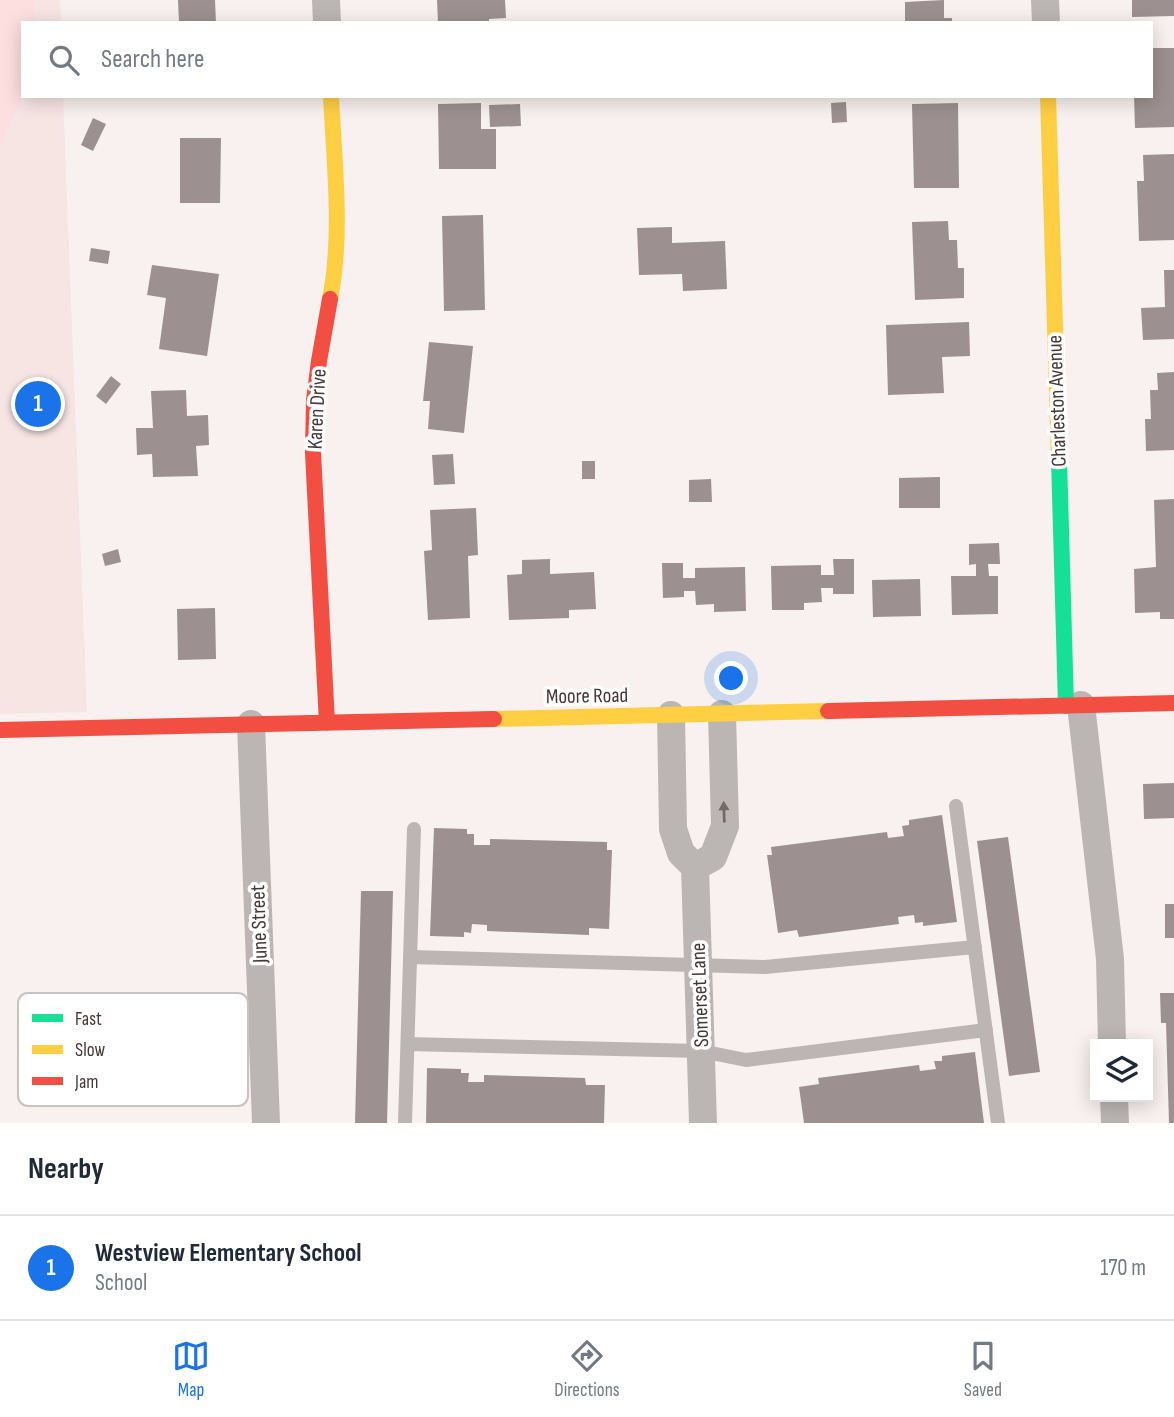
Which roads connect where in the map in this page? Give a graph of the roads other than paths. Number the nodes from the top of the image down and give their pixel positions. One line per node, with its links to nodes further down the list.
1 (326, 0): 3 (street)
2 (1045, 0): 4 (street)
3 (327, 21)
4 (1046, 21)
5 (331, 98): 11 (street, Karen Drive)
6 (1048, 98): 8 (street, Charleston Avenue)
7 (1174, 703): 8 (street, Moore Road)
8 (1074, 705): 9 (street, Moore Road); 21 (street)
9 (722, 714): 10 (street, Moore Road); 16 (street, one-way to 9)
10 (671, 715): 11 (street, Moore Road); 16 (street)
11 (327, 723): 12 (street, Moore Road)
12 (251, 724): 13 (street, Moore Road); 25 (street, June Street)
13 (0, 730)
14 (956, 806): 17 (lane)
15 (414, 829): 18 (lane)
16 (695, 867): 19 (street, Somerset Lane)
17 (975, 947): 19 (lane); 20 (lane)
18 (410, 957): 19 (lane); 22 (lane)
19 (699, 965): 23 (street, Somerset Lane)
20 (986, 1030): 23 (lane); 28 (lane)
21 (1112, 1039)
22 (408, 1044): 23 (lane); 26 (lane)
23 (701, 1051): 27 (street, Somerset Lane)
24 (1114, 1102): 29 (street)
25 (266, 1123)
26 (405, 1123)
27 (703, 1123)
28 (999, 1123)
29 (1115, 1123)

